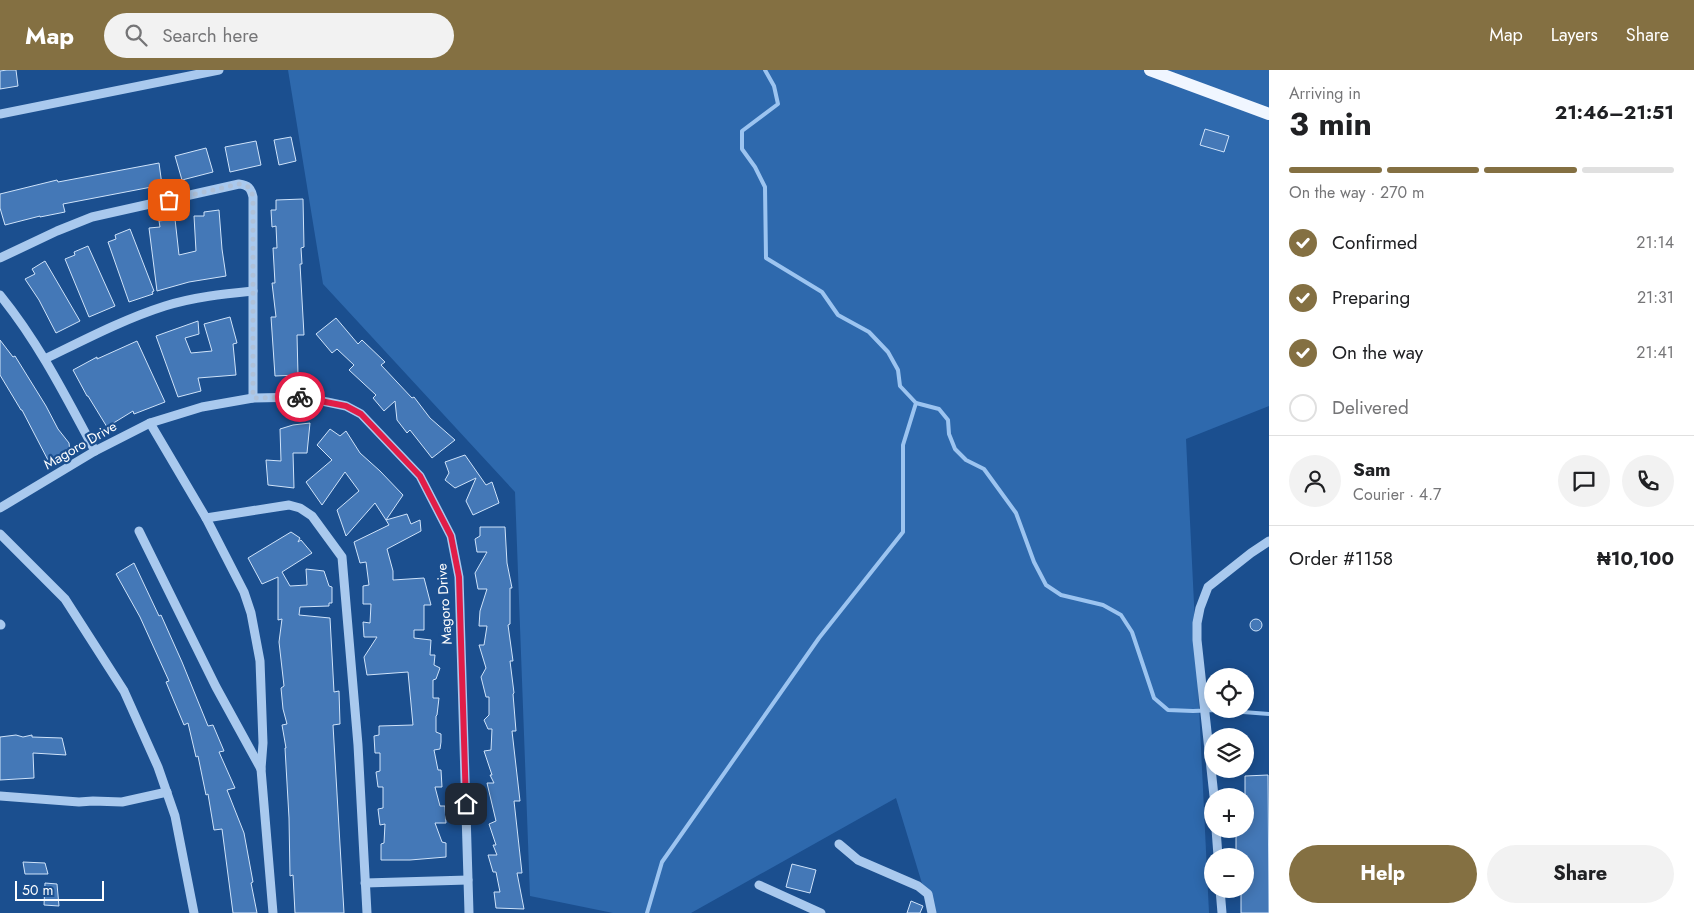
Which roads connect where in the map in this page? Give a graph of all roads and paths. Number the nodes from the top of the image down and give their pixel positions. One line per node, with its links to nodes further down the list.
1 (219, 70): 3 (street)
2 (1150, 70): 4 (main road)
3 (0, 114)
4 (1269, 114)
5 (0, 258): 6 (street)
6 (253, 291): 8 (street); 9 (street)
7 (0, 295): 8 (street)
8 (45, 359): 11 (street)
9 (253, 398): 10 (street, Magoro Drive); 22 (street, Magoro Drive)
10 (150, 422): 11 (street, Magoro Drive); 13 (street)
11 (95, 451): 12 (street, Magoro Drive)
12 (0, 508)
13 (206, 518): 17 (street); 23 (street)
14 (139, 531): 17 (street)
15 (0, 534): 19 (street)
16 (1269, 541): 18 (street)
17 (261, 770): 27 (street)
18 (1213, 788)
19 (167, 792): 20 (street); 26 (street)
20 (0, 796)
21 (839, 844): 31 (street)
22 (468, 880): 23 (street); 29 (street, Magoro Drive)
23 (365, 883): 28 (street)
24 (758, 885): 30 (street)
25 (1221, 898): 32 (street)
26 (194, 913)
27 (273, 913)
28 (367, 913)
29 (469, 913)
30 (821, 913)
31 (932, 913)
32 (1222, 913)

